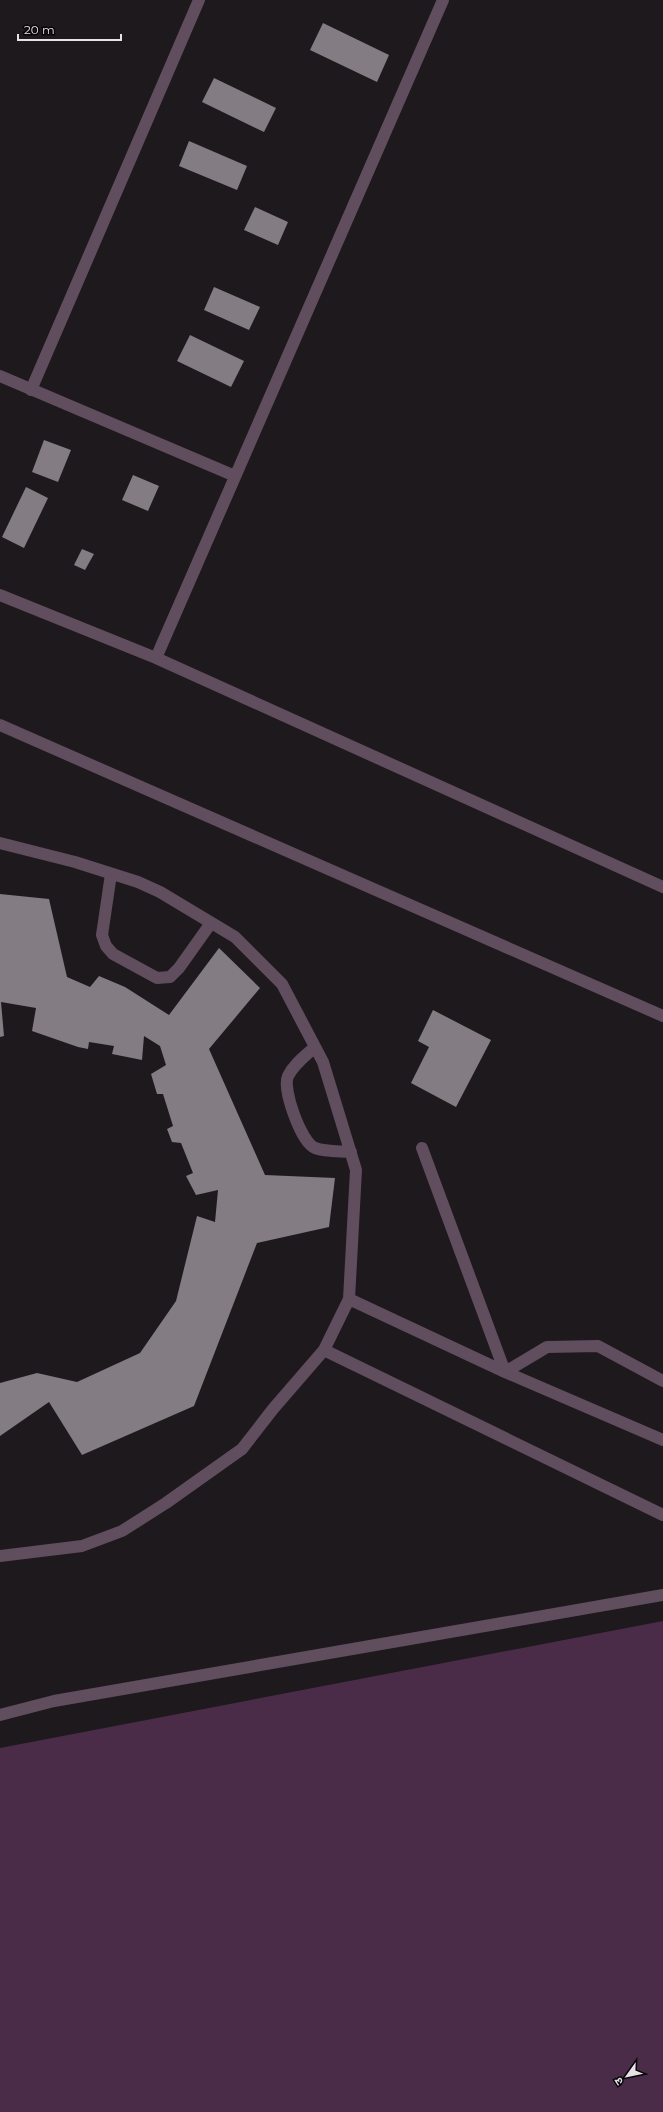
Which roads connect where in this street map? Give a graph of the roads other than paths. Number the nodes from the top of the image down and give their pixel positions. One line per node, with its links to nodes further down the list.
1 (199, 0): 4 (street)
2 (442, 0): 5 (street)
3 (0, 376): 4 (street)
4 (31, 390): 5 (street)
5 (235, 476): 7 (street)
6 (0, 596): 7 (street)
7 (156, 658): 11 (street)
8 (0, 725): 13 (street)
9 (0, 843): 10 (street)
10 (111, 874): 12 (street); 12 (street)
11 (663, 887)
12 (211, 923): 14 (street)
13 (663, 1016)
14 (315, 1047): 16 (street); 16 (street)
15 (422, 1148): 19 (street)
16 (351, 1152): 17 (street)
17 (349, 1299): 18 (street); 19 (street)
18 (324, 1350): 22 (street); 23 (street)
19 (505, 1372): 20 (street); 21 (street)
20 (663, 1381)
21 (663, 1440)
22 (663, 1515)
23 (0, 1556)
24 (663, 1595): 25 (street)
25 (0, 1715)

